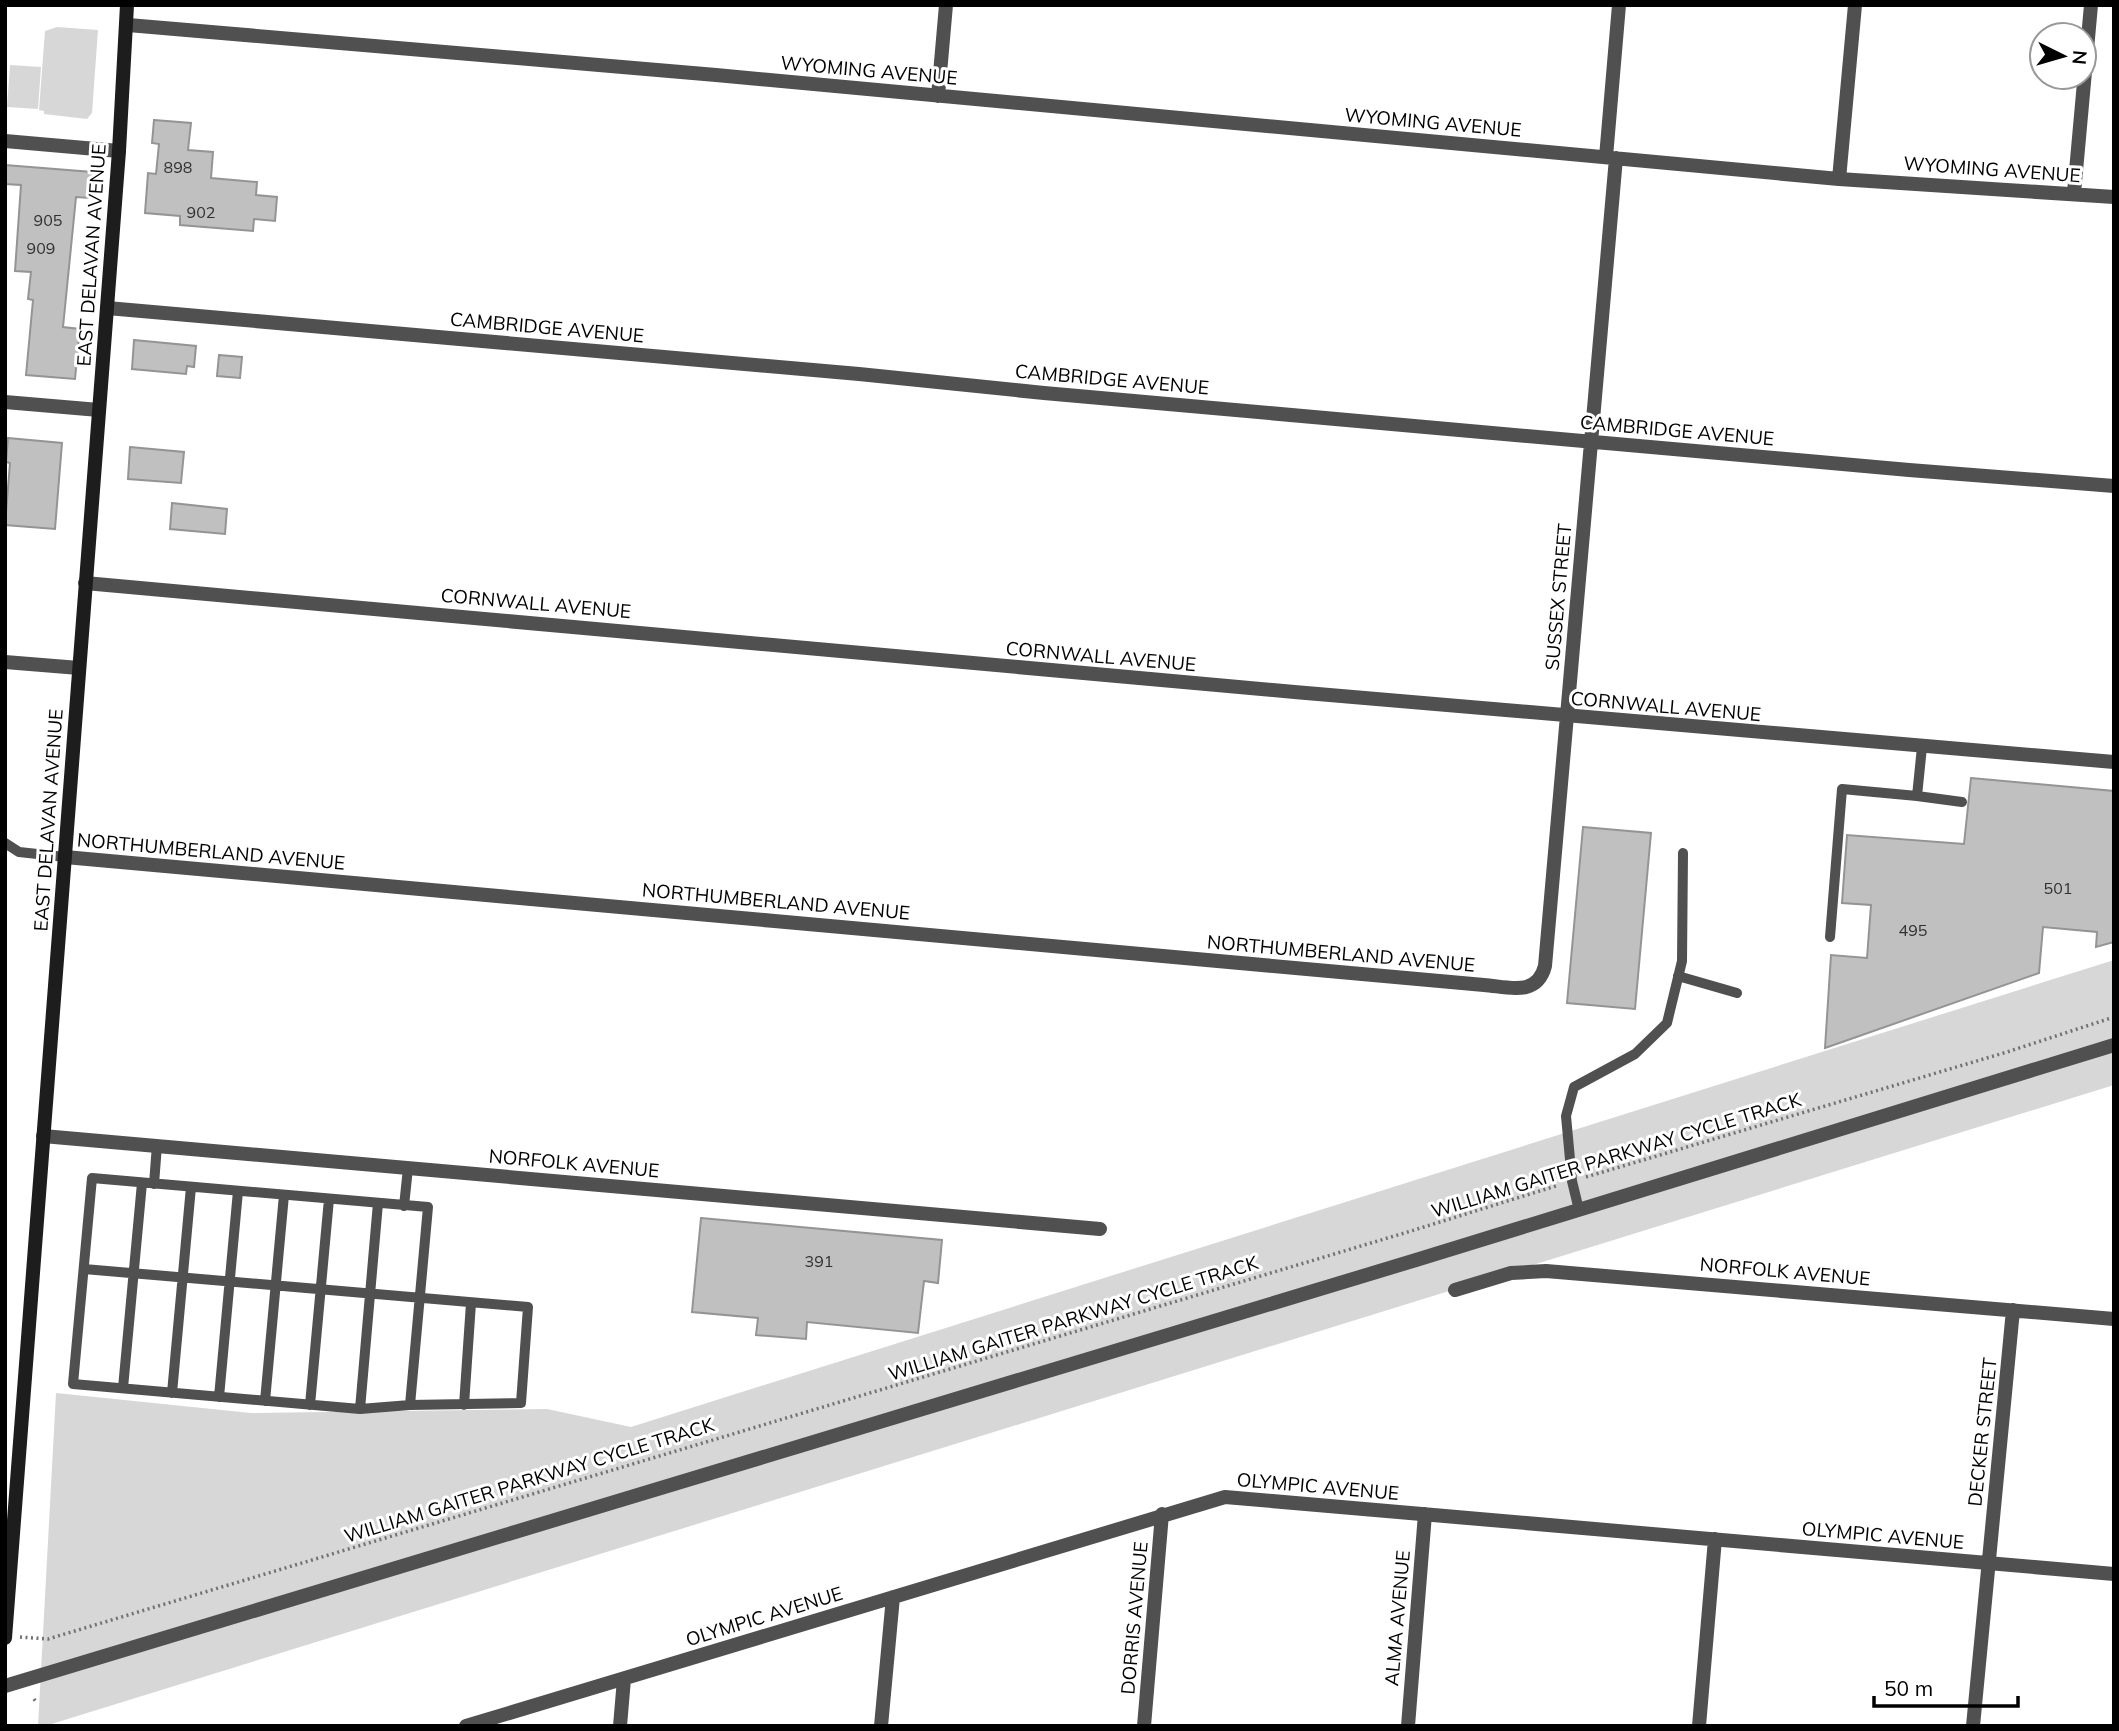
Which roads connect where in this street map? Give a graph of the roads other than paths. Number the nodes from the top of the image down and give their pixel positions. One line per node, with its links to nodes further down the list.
1 (127, 5): 6 (street, EAST DELAVAN AVENUE)
2 (946, 5): 7 (street)
3 (1619, 5): 10 (street, SUSSEX STREET)
4 (1855, 5): 11 (street)
5 (2091, 5): 12 (street)
6 (128, 25): 7 (street, WYOMING AVENUE); 9 (street, EAST DELAVAN AVENUE)
7 (938, 96): 10 (street, WYOMING AVENUE)
8 (5, 141): 9 (street)
9 (119, 151): 14 (street, EAST DELAVAN AVENUE)
10 (1611, 158): 11 (street, WYOMING AVENUE); 17 (street, SUSSEX STREET)
11 (1839, 179): 12 (street, WYOMING AVENUE)
12 (2074, 193): 13 (street, WYOMING AVENUE)
13 (2114, 197)
14 (107, 309): 16 (street, EAST DELAVAN AVENUE); 17 (street, CAMBRIDGE AVENUE)
15 (5, 402): 16 (street)
16 (99, 410): 19 (street, EAST DELAVAN AVENUE)
17 (1591, 441): 18 (street, CAMBRIDGE AVENUE); 22 (street, SUSSEX STREET)
18 (2114, 486)
19 (85, 583): 21 (street, EAST DELAVAN AVENUE); 22 (street, CORNWALL AVENUE)
20 (5, 662): 21 (street)
21 (79, 668): 29 (street, EAST DELAVAN AVENUE)
22 (1567, 716): 23 (street, CORNWALL AVENUE); 32 (street, SUSSEX STREET)
23 (1922, 747): 24 (street, CORNWALL AVENUE); 25 (lane)
24 (2114, 762)
25 (1917, 796): 26 (lane); 30 (lane)
26 (1962, 802)
27 (5, 843): 29 (lane)
28 (1683, 853): 31 (lane)
29 (65, 858): 32 (street, NORTHUMBERLAND AVENUE); 35 (street, EAST DELAVAN AVENUE)
30 (1830, 937)
31 (1678, 976): 33 (lane); 46 (lane)
32 (1484, 985)
33 (1737, 993)
34 (2114, 1045): 46 (street)
35 (43, 1136): 36 (street, NORFOLK AVENUE); 74 (street, EAST DELAVAN AVENUE)
36 (157, 1145): 37 (street, NORFOLK AVENUE); 39 (lane)
37 (408, 1168): 45 (lane); 47 (street, NORFOLK AVENUE)
38 (142, 1182): 39 (lane); 48 (lane); 49 (lane)
39 (154, 1184): 40 (lane)
40 (191, 1187): 41 (lane); 50 (lane)
41 (238, 1191): 42 (lane); 51 (lane)
42 (284, 1195): 43 (lane); 52 (lane)
43 (329, 1199): 44 (lane); 53 (lane)
44 (379, 1203): 45 (lane); 55 (lane)
45 (404, 1206): 56 (lane)
46 (1579, 1210): 77 (street)
47 (1100, 1229)
48 (85, 1269): 49 (lane); 60 (lane)
49 (134, 1273): 50 (lane); 60 (lane)
50 (183, 1278): 51 (lane); 61 (lane)
51 (230, 1282): 52 (lane); 62 (lane)
52 (276, 1286): 53 (lane); 63 (lane)
53 (321, 1289): 55 (lane); 64 (lane)
54 (1455, 1290): 58 (street, NORFOLK AVENUE)
55 (371, 1294): 56 (lane); 67 (lane)
56 (420, 1298): 57 (lane); 65 (lane)
57 (471, 1303): 66 (lane); 66 (lane)
58 (2013, 1310): 59 (street, NORFOLK AVENUE); 71 (street, DECKER STREET)
59 (2114, 1319)
60 (123, 1388): 61 (lane)
61 (172, 1393): 62 (lane)
62 (219, 1397): 63 (lane)
63 (265, 1401): 64 (lane)
64 (310, 1405): 67 (lane)
65 (410, 1405): 66 (lane); 67 (lane)
66 (464, 1405)
67 (360, 1409)
68 (1162, 1514): 69 (street, OLYMPIC AVENUE); 73 (street, OLYMPIC AVENUE); 81 (street, DORRIS AVENUE)
69 (1425, 1514): 70 (street, OLYMPIC AVENUE); 82 (street, ALMA AVENUE)
70 (1715, 1539): 71 (street, OLYMPIC AVENUE); 83 (street)
71 (1988, 1564): 72 (street, OLYMPIC AVENUE); 84 (street, DECKER STREET)
72 (2114, 1574)
73 (893, 1597): 76 (street, OLYMPIC AVENUE); 80 (street)
74 (6, 1626): 75 (street, EAST DELAVAN AVENUE)
75 (5, 1638)
76 (624, 1679): 78 (street, OLYMPIC AVENUE); 79 (street)
77 (5, 1686)
78 (466, 1726)
79 (620, 1726)
80 (881, 1726)
81 (1144, 1726)
82 (1408, 1726)
83 (1699, 1726)
84 (1973, 1726)

